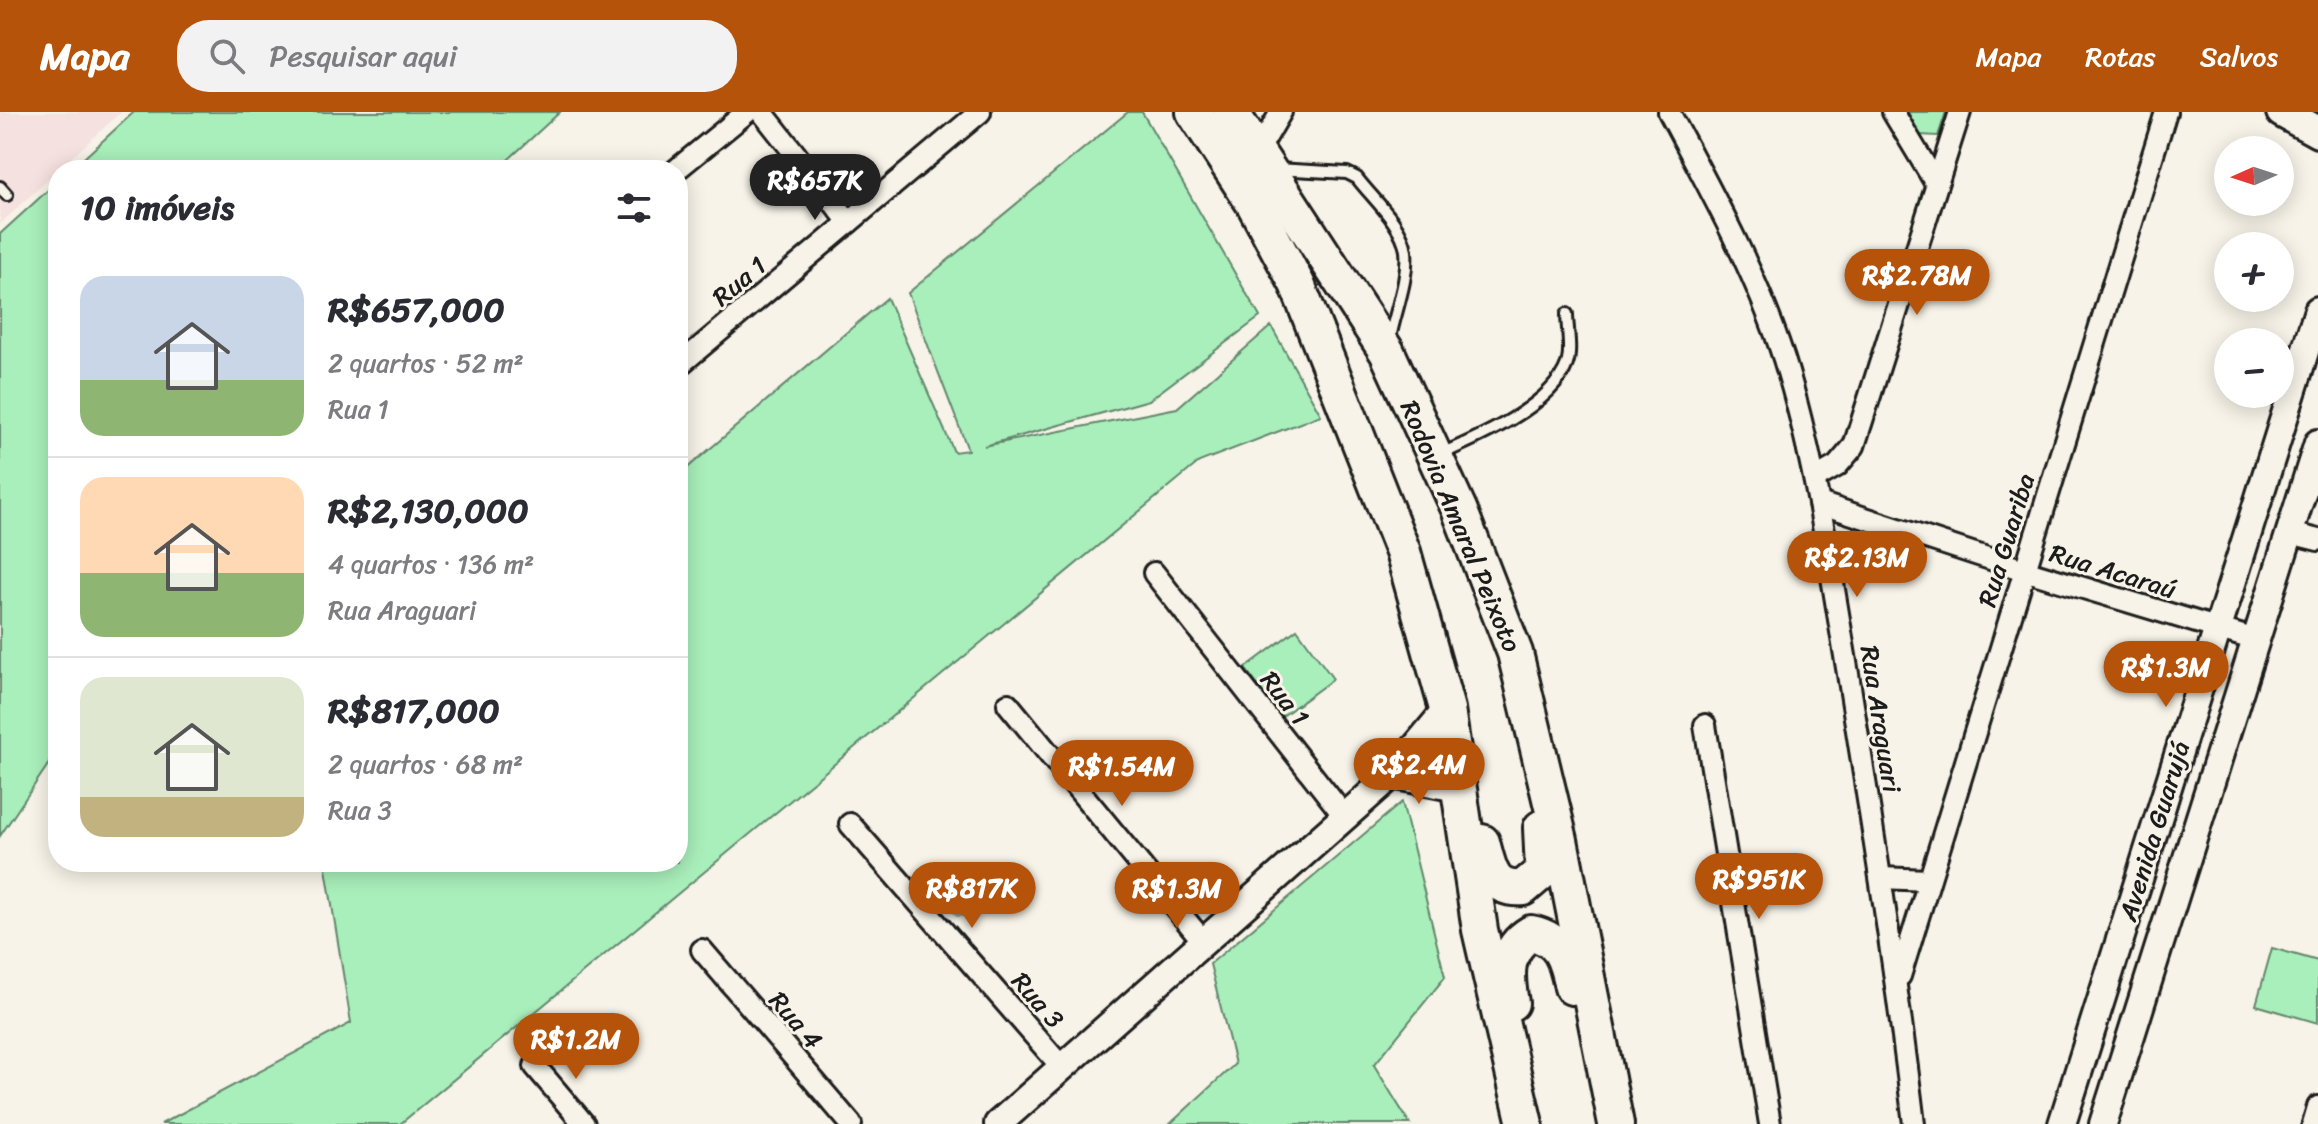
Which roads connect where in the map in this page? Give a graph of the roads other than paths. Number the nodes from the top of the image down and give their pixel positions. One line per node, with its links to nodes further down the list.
1 (980, 112): 15 (street, Rua 1)
2 (1194, 112): 28 (highway)
3 (1231, 112): 13 (highway, Rodovia Amaral Peixoto)
4 (1281, 112): 13 (street)
5 (1669, 112): 22 (street, Rua Araguari)
6 (1893, 112): 14 (street)
7 (1960, 112): 14 (street)
8 (2166, 112): 26 (street, Rua Guariba)
9 (2282, 112): 11 (main road)
10 (748, 113): 12 (street); 15 (street)
11 (2318, 132)
12 (688, 160)
13 (1264, 160): 18 (highway, Rodovia Amaral Peixoto); 18 (lane)
14 (1935, 182): 22 (street)
15 (849, 222): 19 (street, Rua 1)
16 (2318, 310): 29 (street, Avenida Guarujá)
17 (1567, 314): 21 (lane)
18 (1387, 352): 21 (highway, Rodovia Amaral Peixoto)
19 (688, 358)
20 (2318, 443): 24 (street, Avenida Guarujá)
21 (1440, 467): 28 (highway); 52 (highway, Rodovia Amaral Peixoto)
22 (1816, 478): 23 (street, Rua Araguari)
23 (1819, 503): 26 (street, Rua Acaraú); 38 (street, Rua Araguari)
24 (2290, 533): 25 (street); 30 (street, Avenida Guarujá)
25 (2318, 540)
26 (2024, 570): 29 (street, Rua Acaraú); 39 (street, Rua Guariba)
27 (1154, 573): 36 (street, Rua 1)
28 (1411, 577): 32 (highway)
29 (2217, 630): 30 (street, Rua Acaraú); 55 (street, Avenida Guarujá)
30 (2256, 640): 56 (street, Avenida Guarujá)
31 (1008, 704): 40 (street)
32 (1447, 709): 34 (street); 35 (highway)
33 (1705, 725): 53 (street)
34 (1392, 775): 35 (street); 36 (street)
35 (1457, 788): 49 (highway)
36 (1345, 817): 40 (street)
37 (850, 824): 43 (street, Rua 3)
38 (1881, 878): 39 (street); 42 (street, Rua Araguari)
39 (1928, 880): 42 (street, Rua Guariba)
40 (1203, 941): 43 (street)
41 (702, 950): 47 (street, Rua 4)
42 (1898, 984): 54 (street, Rua Araguari)
43 (1060, 1065): 48 (street)
44 (535, 1066): 46 (street)
45 (2318, 1107): 57 (street)
46 (584, 1124)
47 (851, 1124)
48 (998, 1124)
49 (1525, 1124)
50 (1543, 1124): 51 (highway)
51 (1602, 1124)
52 (1616, 1124)
53 (1770, 1124)
54 (1914, 1124)
55 (2062, 1124)
56 (2103, 1124)
57 (2313, 1124)

